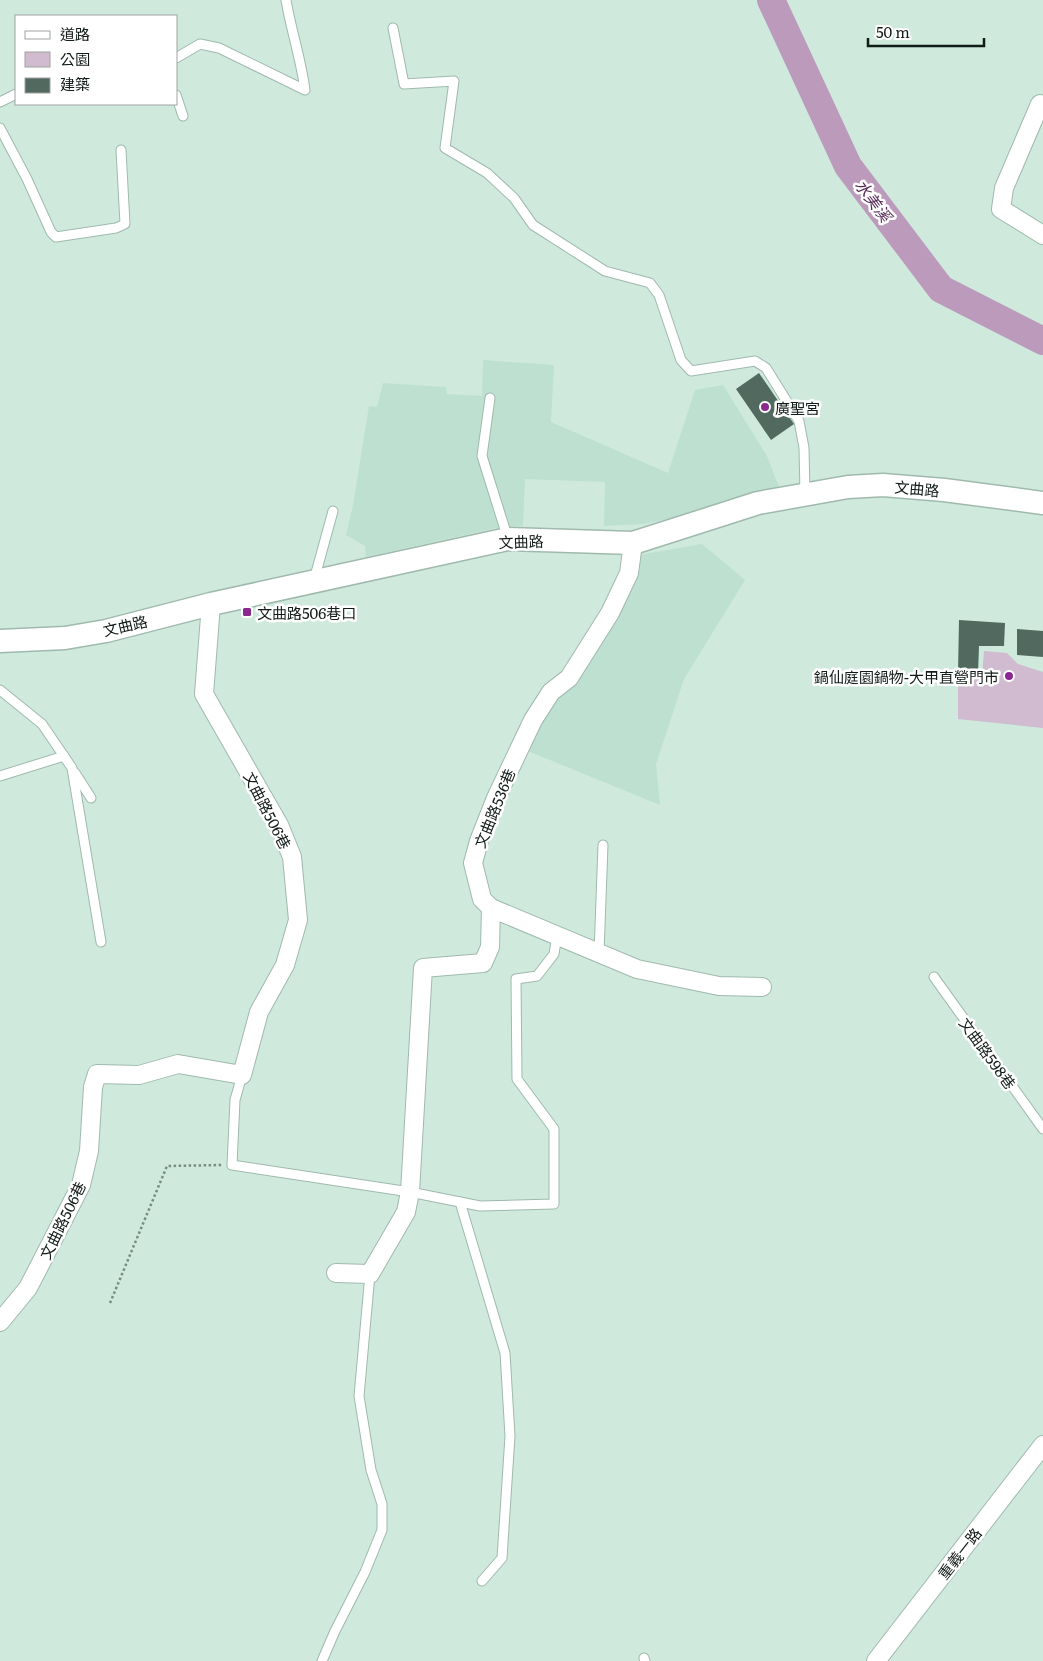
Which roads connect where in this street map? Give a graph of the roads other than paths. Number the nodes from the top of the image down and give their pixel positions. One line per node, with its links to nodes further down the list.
1 (286, 0): 3 (lane)
2 (393, 28): 13 (lane)
3 (178, 57)
4 (15, 94): 6 (lane)
5 (178, 101): 8 (lane)
6 (0, 102)
7 (1040, 104): 11 (street)
8 (183, 116)
9 (0, 128): 10 (lane)
10 (121, 150)
11 (1043, 235)
12 (490, 398): 16 (lane)
13 (805, 494): 14 (street, 文曲路); 17 (street, 文曲路)
14 (1043, 503)
15 (333, 512): 18 (lane)
16 (508, 539): 17 (street, 文曲路); 18 (street, 文曲路)
17 (633, 543): 27 (street, 文曲路536巷)
18 (313, 582): 19 (street, 文曲路)
19 (211, 604): 20 (street, 文曲路); 33 (street, 文曲路506巷)
20 (0, 641)
21 (0, 690): 22 (lane)
22 (64, 756): 23 (lane); 24 (lane)
23 (72, 768): 25 (lane); 29 (lane)
24 (0, 776)
25 (91, 798)
26 (603, 845): 30 (lane)
27 (491, 908): 28 (street); 35 (street)
28 (557, 934): 30 (street); 36 (lane)
29 (101, 942)
30 (599, 953): 32 (street)
31 (934, 977): 34 (lane, 文曲路598巷)
32 (762, 987)
33 (242, 1075): 35 (lane, 文曲路506巷); 39 (street, 文曲路506巷)
34 (1043, 1129)
35 (410, 1192): 36 (lane); 38 (street)
36 (460, 1202): 41 (lane)
37 (336, 1273): 38 (street)
38 (370, 1274): 42 (lane)
39 (0, 1322)
40 (1043, 1444): 43 (street, 重義一路)
41 (482, 1581)
42 (322, 1661)
43 (876, 1661)

